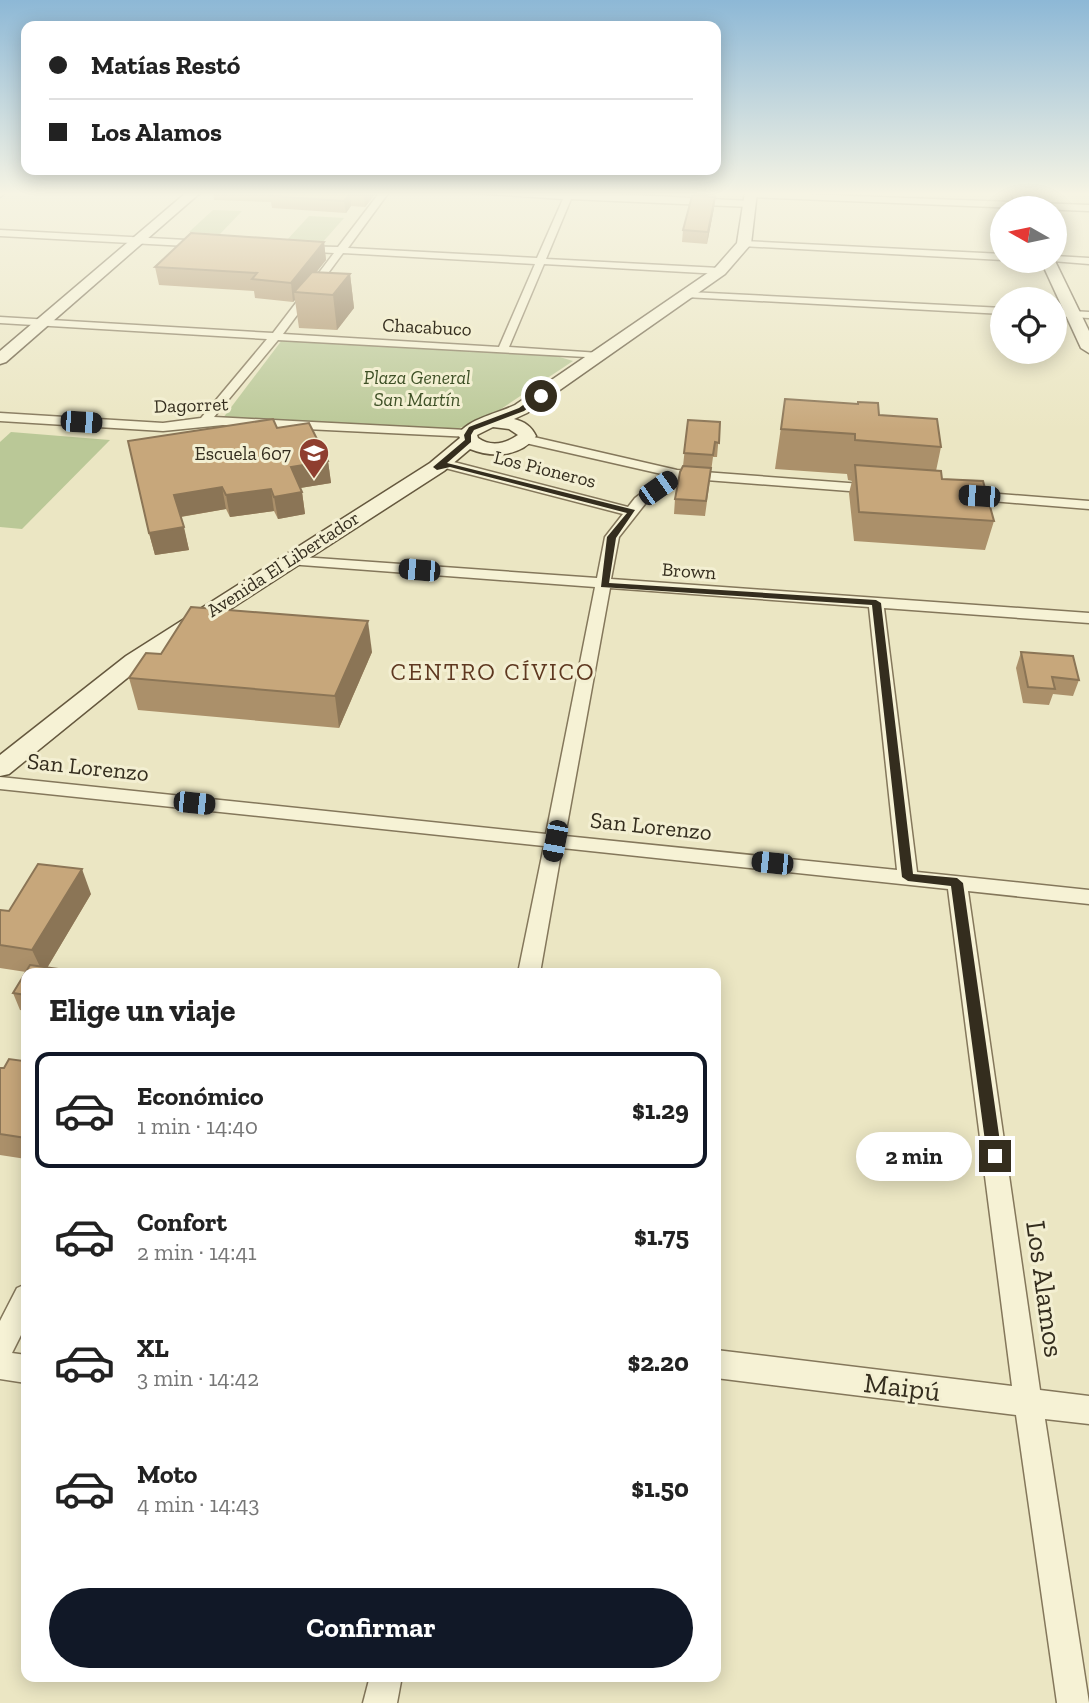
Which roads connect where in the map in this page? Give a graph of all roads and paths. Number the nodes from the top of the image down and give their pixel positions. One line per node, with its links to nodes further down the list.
1 (104, 271): 10 (main road)
2 (325, 271): 11 (street)
3 (537, 271): 13 (street)
4 (720, 271): 6 (main road)
5 (1055, 273): 8 (main road)
6 (689, 295): 7 (street); 14 (main road)
7 (990, 310)
8 (1081, 315): 12 (main road)
9 (0, 320): 10 (street, Chacabuco)
10 (44, 323): 11 (street, Chacabuco); 15 (main road)
11 (276, 336): 13 (street, Chacabuco); 17 (street)
12 (1089, 348)
13 (503, 349): 14 (street, Chacabuco)
14 (600, 356): 18 (main road)
15 (0, 359)
16 (0, 417): 17 (street, Dagorret)
17 (205, 421): 19 (street, Dagorret)
18 (521, 425): 19 (main road, Avenida El Libertador); 20 (main road, Avenida El Libertador); 22 (street)
19 (468, 438): 20 (main road); 21 (main road, Avenida El Libertador)
20 (501, 449): 21 (main road, Avenida El Libertador)
21 (443, 466): 26 (street, Los Pioneros); 27 (main road, Avenida El Libertador)
22 (677, 474): 23 (street); 26 (street)
23 (883, 489)
24 (952, 495): 25 (street)
25 (1089, 505)
26 (632, 512): 28 (street)
27 (288, 560): 28 (street, Brown); 31 (main road, Avenida El Libertador)
28 (604, 585): 29 (street, Brown); 33 (street)
29 (876, 603): 30 (street, Brown); 34 (street)
30 (1089, 618)
31 (0, 768)
32 (0, 783): 33 (street, San Lorenzo)
33 (555, 841): 34 (street, San Lorenzo); 37 (street)
34 (908, 877): 35 (street, San Lorenzo)
35 (957, 883): 36 (street, San Lorenzo); 43 (street, Los Alamos)
36 (1089, 897)
37 (530, 968)
38 (21, 1307): 39 (street)
39 (0, 1349)
40 (0, 1365): 42 (street)
41 (721, 1365): 43 (street, Maipú)
42 (21, 1368)
43 (1028, 1402): 44 (street, Maipú); 47 (street, Los Alamos)
44 (1089, 1410)
45 (385, 1682): 46 (street)
46 (380, 1703)
47 (1074, 1703)

